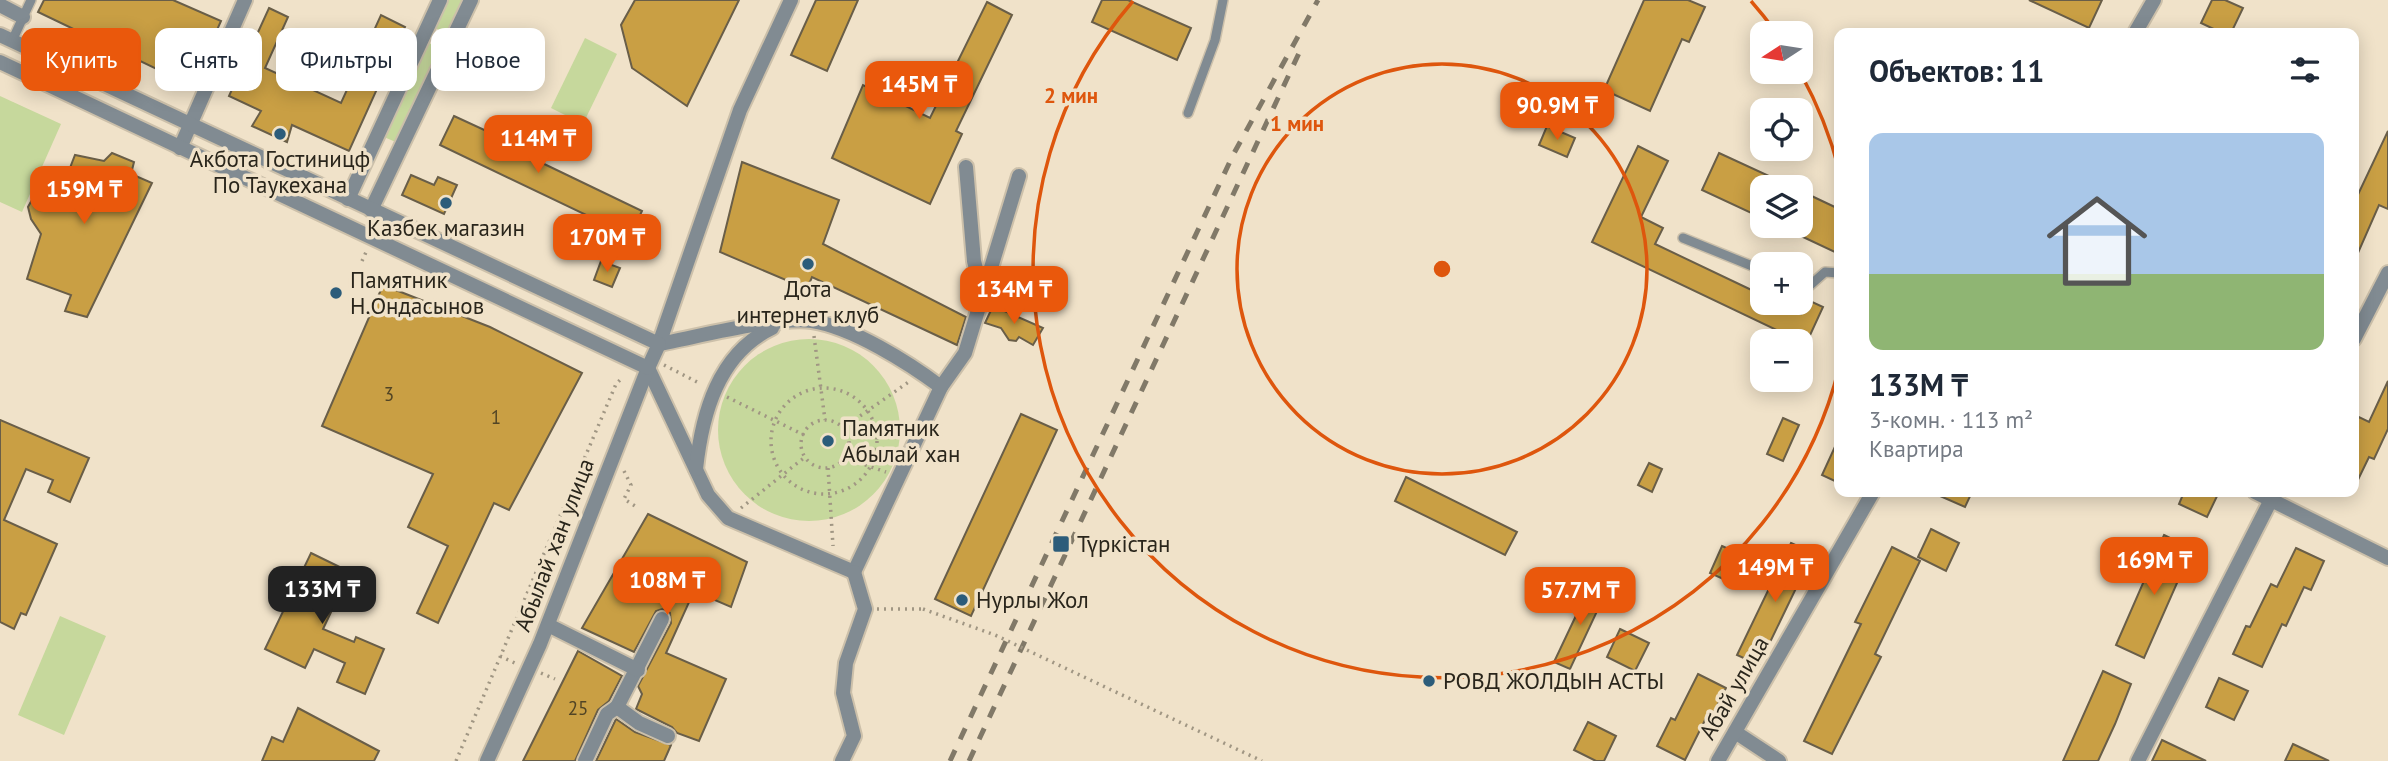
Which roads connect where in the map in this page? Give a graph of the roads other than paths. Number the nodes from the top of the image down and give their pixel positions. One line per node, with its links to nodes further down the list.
1 (31, 0): 9 (lane)
2 (245, 0): 14 (street)
3 (440, 0): 18 (street)
4 (471, 0): 19 (street)
5 (791, 0): 28 (street, Абылай хан улица)
6 (1223, 0): 13 (lane)
7 (2154, 0): 10 (street)
8 (0, 5): 9 (street)
9 (23, 17): 11 (lane)
10 (2139, 28)
11 (6, 38): 14 (street)
12 (0, 62): 15 (street)
13 (1188, 113)
14 (189, 124): 15 (street); 18 (street)
15 (180, 148): 29 (street)
16 (966, 167): 25 (street)
17 (1019, 176): 25 (street)
18 (348, 199): 19 (street)
19 (371, 210): 28 (street)
20 (1683, 237): 21 (lane)
21 (1750, 265)
22 (1834, 273): 24 (lane)
23 (2388, 273): 27 (street)
24 (1813, 283)
25 (983, 298): 30 (street)
26 (785, 321): 28 (street); 30 (street); 31 (street)
27 (2359, 329)
28 (659, 344): 29 (street, Абылай хан улица)
29 (648, 369): 31 (street); 38 (street, Абылай хан улица)
30 (941, 387): 36 (street)
31 (696, 470): 36 (street)
32 (1870, 497): 41 (street, Абай улица)
33 (2272, 497): 48 (street)
34 (2275, 497): 35 (street)
35 (2388, 558)
36 (854, 572): 45 (street)
37 (662, 619): 39 (street)
38 (548, 625): 39 (street); 43 (street, Абылай хан улица)
39 (638, 670): 40 (street)
40 (617, 707): 42 (street); 44 (street)
41 (1735, 732): 46 (street, Абай улица); 47 (street)
42 (668, 736)
43 (487, 761)
44 (585, 761)
45 (842, 761)
46 (1718, 761)
47 (1779, 761)
48 (2138, 761)

